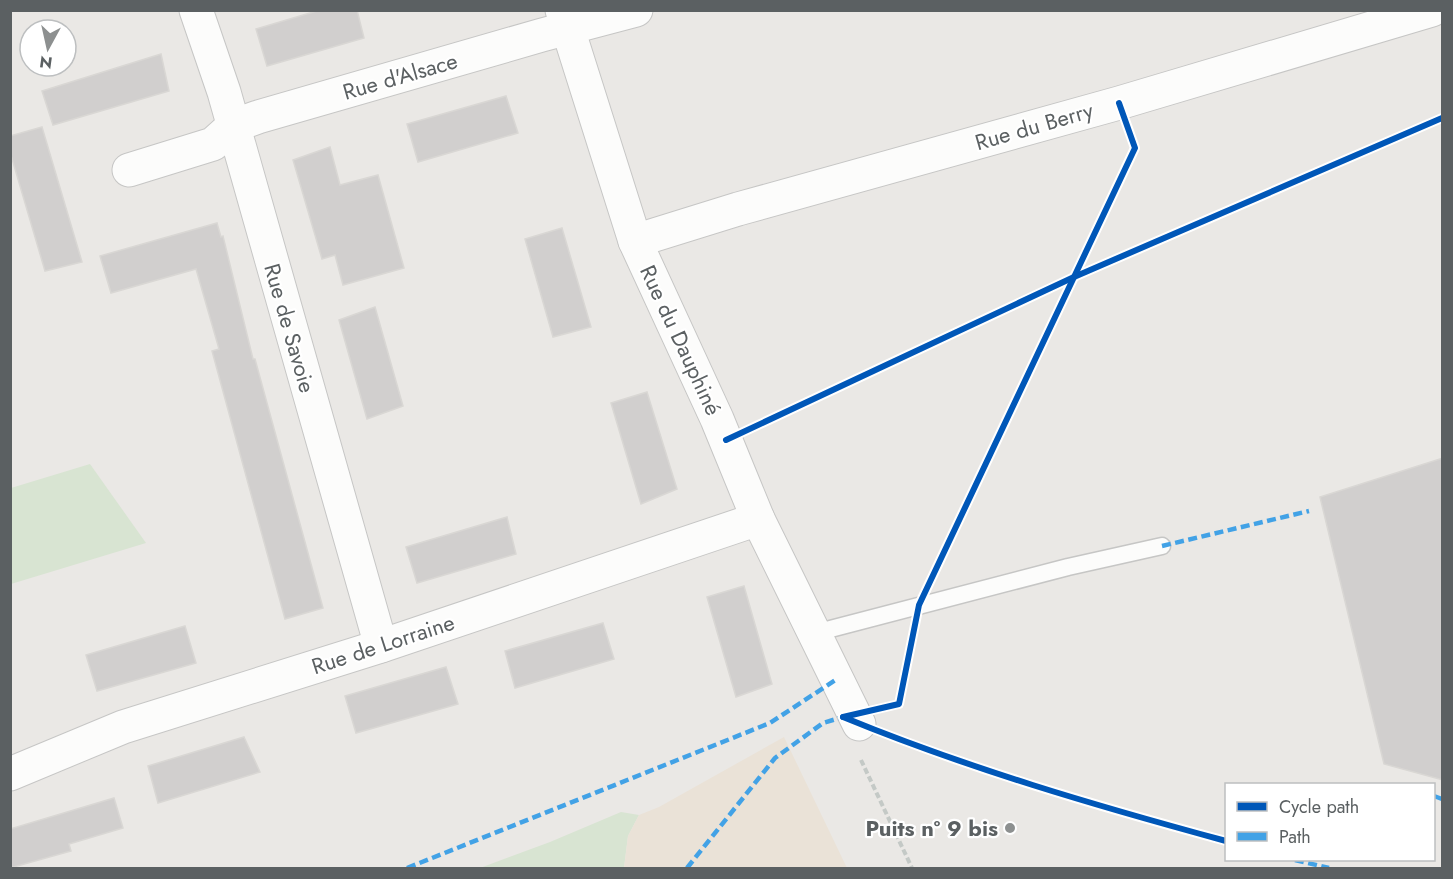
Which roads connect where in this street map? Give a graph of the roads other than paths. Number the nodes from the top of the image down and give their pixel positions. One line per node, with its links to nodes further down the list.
1 (196, 10): 5 (street, Rue de Savoie)
2 (636, 10): 4 (street, Rue d'Alsace)
3 (1432, 10): 7 (street, Rue du Berry)
4 (565, 20): 5 (street, Rue d'Alsace); 7 (street, Rue du Dauphiné)
5 (233, 126): 6 (street); 11 (street, Rue de Savoie)
6 (129, 170)
7 (635, 241): 8 (street, Rue du Dauphiné)
8 (758, 519): 10 (street, Rue du Dauphiné); 11 (street, Rue de Lorraine)
9 (1162, 546): 10 (lane)
10 (815, 633): 12 (street, Rue du Dauphiné)
11 (381, 646): 13 (street, Rue de Lorraine)
12 (859, 724)
13 (10, 774)

